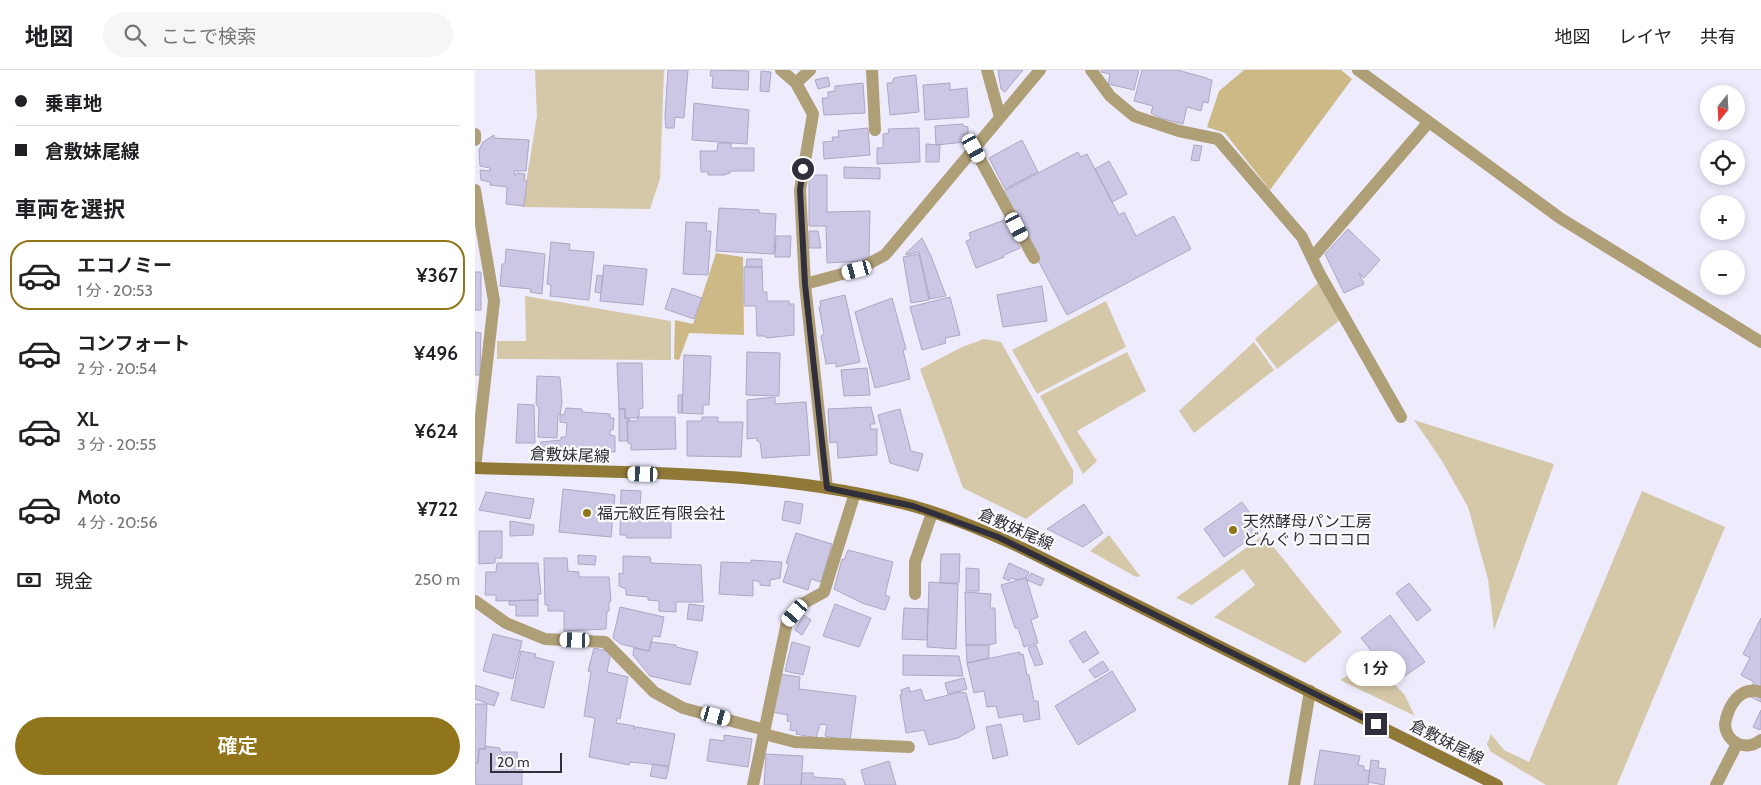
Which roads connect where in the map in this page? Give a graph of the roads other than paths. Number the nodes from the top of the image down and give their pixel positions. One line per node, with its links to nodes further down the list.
1 (781, 70): 8 (street)
2 (810, 70): 8 (street)
3 (873, 70): 11 (street)
4 (987, 70): 9 (street)
5 (1040, 70): 9 (street)
6 (1091, 70): 17 (street)
7 (1358, 70): 10 (street)
8 (796, 83): 18 (street)
9 (1000, 117): 14 (street)
10 (1428, 123): 17 (street); 19 (street)
11 (875, 130)
12 (475, 134): 13 (street)
13 (475, 140)
14 (974, 148): 16 (street); 18 (street)
15 (475, 190): 21 (street)
16 (1034, 258)
17 (1312, 258): 20 (street)
18 (805, 284): 22 (street)
19 (1761, 342)
20 (1401, 417)
21 (475, 468): 22 (main road, 倉敷妹尾線)
22 (827, 488): 23 (main road, 倉敷妹尾線)
23 (855, 494): 24 (main road, 倉敷妹尾線); 29 (street)
24 (933, 512): 25 (street); 27 (main road, 倉敷妹尾線)
25 (915, 594)
26 (475, 601): 29 (street)
27 (1310, 691): 34 (street); 35 (main road, 倉敷妹尾線)
28 (1761, 692): 31 (street)
29 (764, 732): 32 (street); 33 (street)
30 (1761, 740): 31 (street)
31 (1737, 744): 36 (street)
32 (909, 747)
33 (753, 785)
34 (1294, 785)
35 (1497, 785)
36 (1716, 785)

